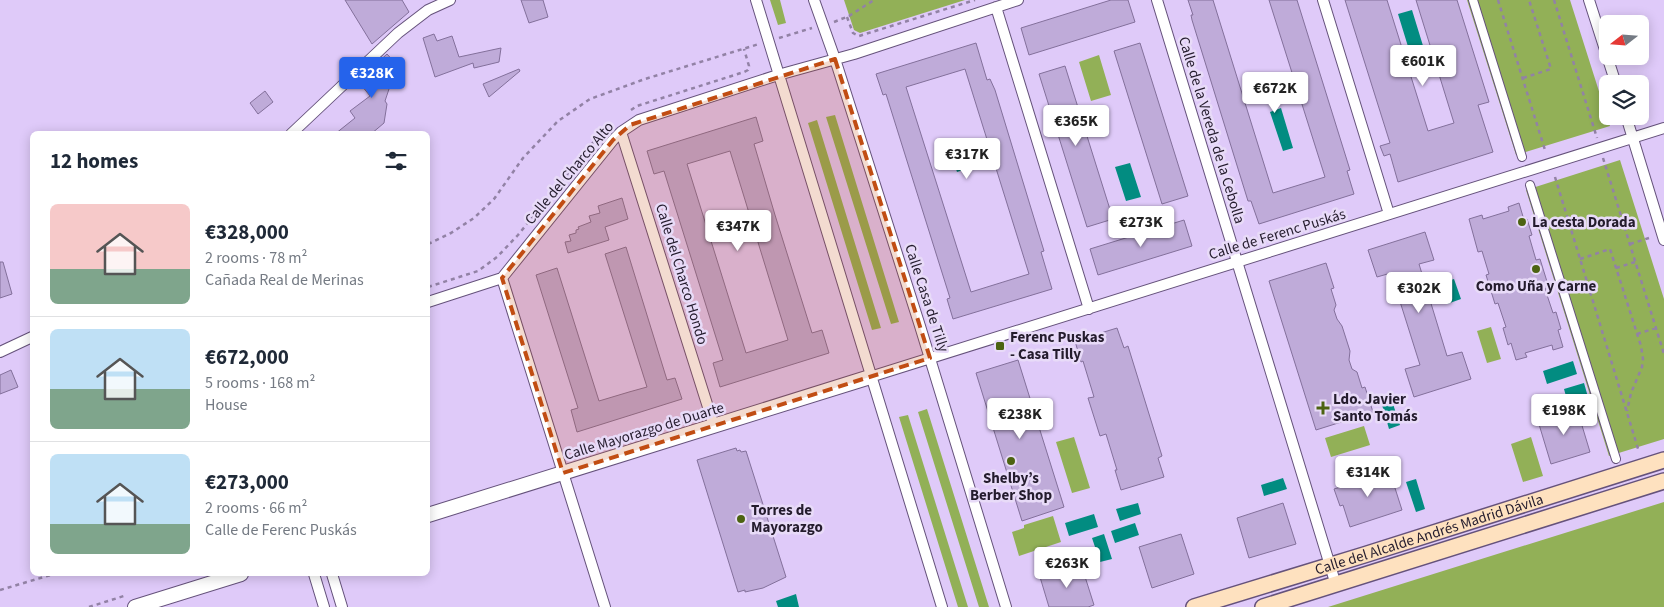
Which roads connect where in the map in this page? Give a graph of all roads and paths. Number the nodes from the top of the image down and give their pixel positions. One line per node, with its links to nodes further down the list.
1 (450, 0): 24 (street)
2 (756, 0): 17 (street)
3 (814, 0): 16 (street, Calle Casa de Tilly)
4 (874, 0): 15 (path)
5 (975, 0): 15 (path)
6 (1018, 0): 14 (street, Calle del Charco Alto)
7 (1157, 0): 40 (street, Calle de la Vereda de la Cebolla)
8 (1323, 0): 33 (street)
9 (1473, 0): 29 (street)
10 (1498, 0): 21 (path)
11 (1529, 0): 21 (path)
12 (1554, 0): 26 (path)
13 (1590, 0): 20 (street)
14 (996, 7): 18 (street, Calle del Charco Alto); 44 (street)
15 (845, 18): 16 (path)
16 (823, 25): 17 (path); 18 (street, Calle Casa de Tilly)
17 (768, 42): 19 (street); 36 (path)
18 (835, 58): 19 (street, Calle del Charco Alto); 50 (street, Calle Casa de Tilly)
19 (778, 75): 25 (street, Calle del Charco Alto); 51 (street)
20 (1613, 75)
21 (1522, 78): 28 (path)
22 (1628, 125): 27 (street)
23 (1664, 128): 27 (street, Calle de Ferenc Puskás)
24 (294, 131)
25 (621, 132): 42 (street, Calle del Charco Alto); 53 (street, Calle del Charco Hondo)
26 (1597, 138)
27 (1632, 138): 33 (street, Calle de Ferenc Puskás); 35 (street)
28 (1545, 150)
29 (1522, 157)
30 (1603, 158): 37 (path)
31 (1555, 177): 38 (path)
32 (1530, 185): 55 (street)
33 (1389, 214): 40 (street, Calle de Ferenc Puskás)
34 (1649, 238): 37 (path)
35 (1664, 240)
36 (430, 243)
37 (1630, 244): 39 (path)
38 (1580, 259): 41 (path); 52 (path)
39 (1635, 262): 41 (path); 45 (path)
40 (1237, 263): 44 (street, Calle de Ferenc Puskás); 60 (street, Calle de la Vereda de la Cebolla)
41 (1616, 268): 46 (path)
42 (502, 278): 43 (street); 57 (street)
43 (430, 301)
44 (1089, 309): 50 (street, Calle de Ferenc Puskás)
45 (1656, 328): 46 (path); 49 (path)
46 (1637, 334): 52 (path)
47 (30, 338): 48 (street)
48 (0, 352)
49 (1664, 354)
50 (930, 358): 51 (street, Calle de Ferenc Puskás); 73 (street, Calle Casa de Tilly)
51 (870, 377): 53 (street, Calle Mayorazgo de Duarte); 72 (street)
52 (1627, 412): 54 (path)
53 (714, 426): 57 (street, Calle Mayorazgo de Duarte)
54 (1639, 452)
55 (1616, 459)
56 (1664, 460): 60 (main road, Calle del Alcalde Andrés Madrid Dávila)
57 (563, 473): 59 (street, Calle Mayorazgo de Duarte); 71 (street)
58 (1664, 481): 65 (main road, Calle del Alcalde Andrés Madrid Dávila)
59 (430, 514)
60 (1330, 565): 65 (street, Calle de la Vereda de la Cebolla); 74 (main road, Calle del Alcalde Andrés Madrid Dávila)
61 (47, 576): 66 (path)
62 (235, 576): 67 (street)
63 (315, 576): 69 (street)
64 (333, 576): 70 (street)
65 (1336, 585): 75 (main road, Calle del Alcalde Andrés Madrid Dávila)
66 (0, 590)
67 (161, 603): 68 (street)
68 (135, 607)
69 (324, 607)
70 (342, 607)
71 (605, 607)
72 (942, 607)
73 (1006, 607)
74 (1194, 607)
75 (1263, 607)

